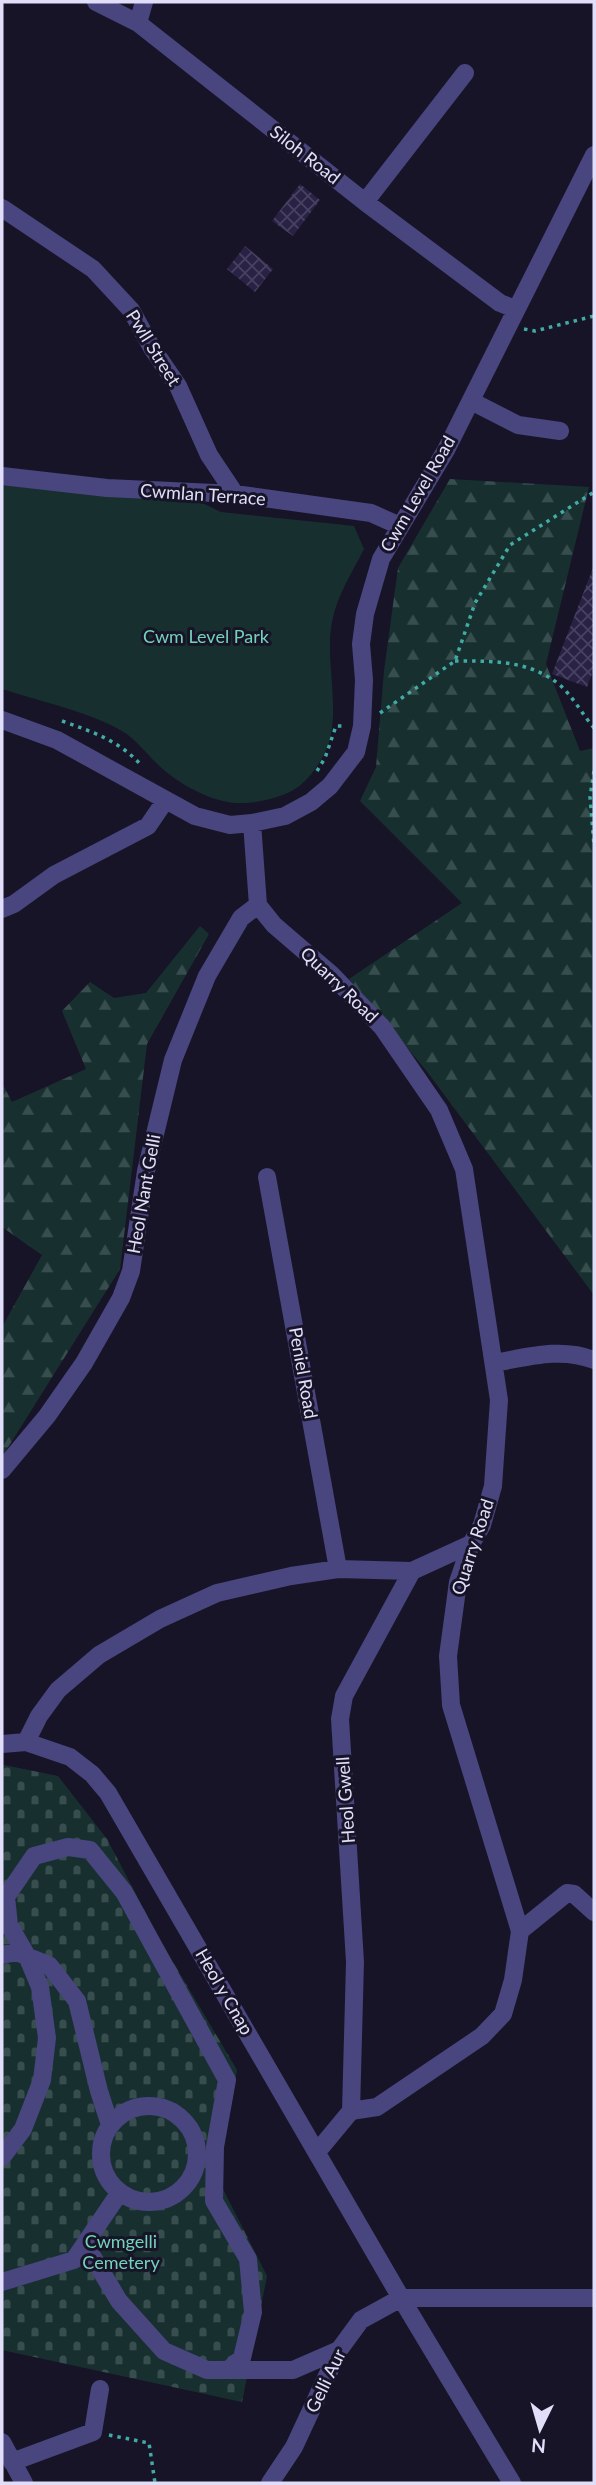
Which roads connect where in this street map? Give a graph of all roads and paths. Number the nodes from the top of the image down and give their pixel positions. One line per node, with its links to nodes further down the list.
1 (96, 2): 3 (street, Siloh Road)
2 (145, 2): 3 (street)
3 (138, 23): 6 (street, Siloh Road)
4 (465, 73): 6 (street)
5 (594, 155): 8 (street, Cwm Level Road)
6 (365, 202): 8 (street, Siloh Road)
7 (2, 208): 15 (street, Pwll Street)
8 (515, 309): 10 (street, Cwm Level Road)
9 (594, 316): 10 (path)
10 (508, 327): 11 (street, Cwm Level Road)
11 (471, 401): 12 (street); 16 (street, Cwm Level Road)
12 (560, 431)
13 (2, 476): 15 (street, Cwmlan Terrace)
14 (594, 492): 17 (path)
15 (235, 494): 16 (street, Cwmlan Terrace)
16 (400, 526): 20 (street, Cwm Level Road)
17 (455, 661): 20 (path); 21 (path)
18 (54, 719): 23 (path)
19 (2, 720): 25 (street, Cwm Level Road)
20 (362, 726): 24 (path); 26 (street, Cwm Level Road)
21 (594, 729)
22 (594, 771): 27 (path)
23 (152, 772)
24 (314, 777)
25 (165, 801): 26 (street, Cwm Level Road); 29 (street)
26 (252, 824): 28 (street)
27 (594, 845)
28 (258, 905): 32 (street, Quarry Road); 33 (street, Heol Nant Gelli)
29 (2, 909)
30 (267, 1177): 35 (street, Peniel Road)
31 (594, 1360): 32 (street)
32 (494, 1363): 34 (street, Quarry Road)
33 (2, 1469)
34 (471, 1544): 36 (street); 40 (street, Quarry Road)
35 (338, 1569): 36 (street); 37 (street)
36 (412, 1571): 43 (street, Heol Gwell)
37 (26, 1742): 38 (street, Heol y Cnap); 45 (street, Heol y Cnap)
38 (2, 1744)
39 (594, 1912): 40 (street)
40 (520, 1931): 43 (street, Quarry Road)
41 (2, 1955): 42 (street)
42 (27, 1956): 44 (street); 46 (street); 53 (street)
43 (351, 2111): 45 (street)
44 (110, 2125): 47 (street); 47 (street)
45 (317, 2152): 50 (street, Heol y Cnap)
46 (2, 2157)
47 (120, 2192): 48 (street)
48 (85, 2244): 49 (street); 53 (street)
49 (2, 2282)
50 (401, 2298): 51 (street); 52 (street, Gelli Aur); 61 (street, Heol y Cnap)
51 (594, 2298)
52 (339, 2350): 53 (street); 60 (street, Gelli Aur)
53 (228, 2370)
54 (100, 2389): 55 (street)
55 (93, 2432): 57 (street); 59 (path)
56 (2, 2442): 57 (street)
57 (12, 2462): 58 (street)
58 (24, 2483)
59 (155, 2483)
60 (270, 2483)
61 (512, 2483)

